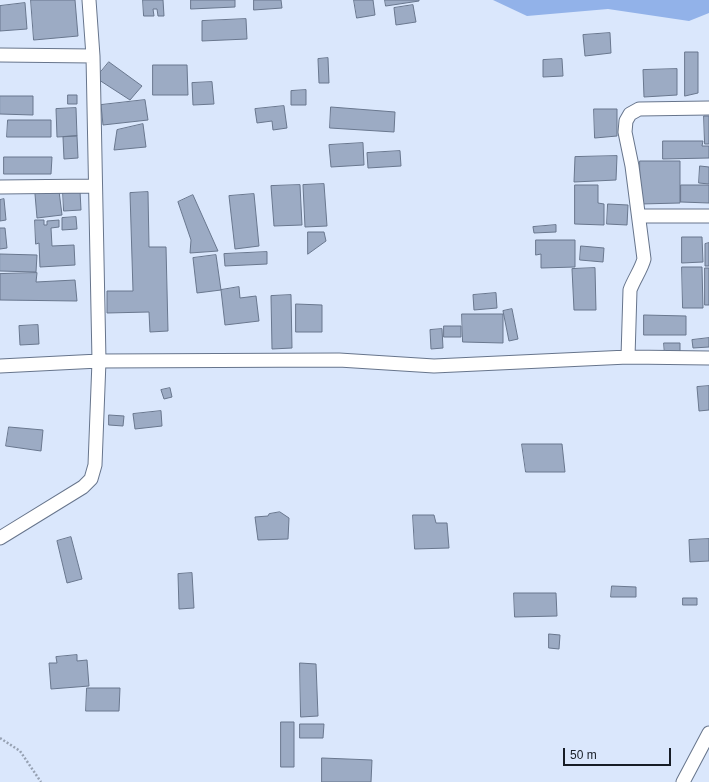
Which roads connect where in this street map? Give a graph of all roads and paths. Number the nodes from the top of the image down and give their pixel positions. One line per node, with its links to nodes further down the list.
1 (89, 0): 3 (street)
2 (0, 54): 3 (street)
3 (93, 56): 5 (street)
4 (709, 108): 7 (street)
5 (95, 186): 6 (street); 11 (street)
6 (0, 187)
7 (639, 216): 8 (street); 9 (street)
8 (709, 216)
9 (628, 357): 10 (street); 11 (street)
10 (709, 358)
11 (99, 361): 12 (street); 13 (street)
12 (0, 366)
13 (0, 538)
14 (709, 733): 17 (street)
15 (0, 738): 16 (path)
16 (41, 782)
17 (683, 782)

